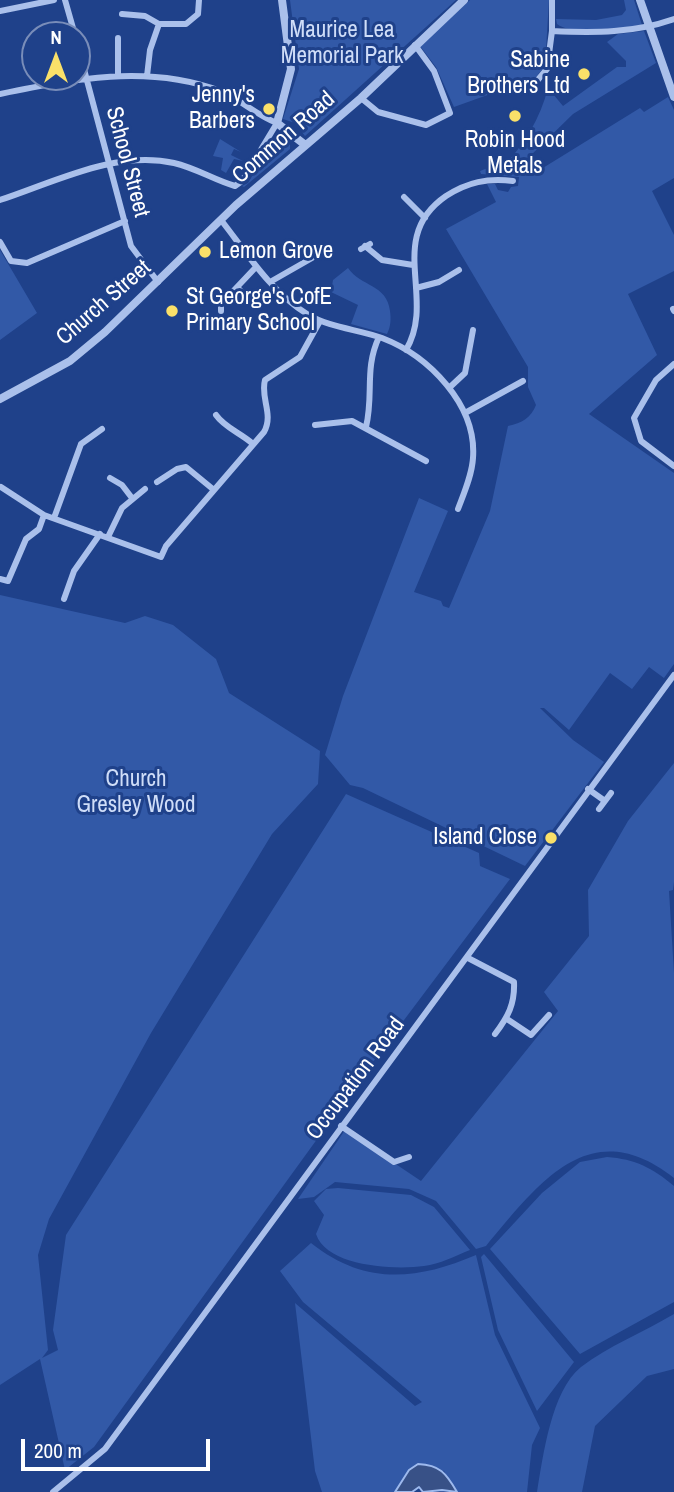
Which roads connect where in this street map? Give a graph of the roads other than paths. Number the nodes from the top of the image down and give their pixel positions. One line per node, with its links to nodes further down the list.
1 (54, 0): 8 (street)
2 (65, 0): 11 (street)
3 (199, 0): 12 (street)
4 (282, 0): 26 (street)
5 (464, 0): 16 (street, Common Road)
6 (552, 0): 14 (street)
7 (639, 0): 13 (street)
8 (0, 10)
9 (121, 14): 12 (street)
10 (674, 19): 13 (street)
11 (71, 21)
12 (159, 24): 18 (street)
13 (648, 28): 14 (street); 24 (street)
14 (552, 31): 20 (street)
15 (118, 38): 17 (street)
16 (415, 45): 25 (street, Common Road); 25 (street)
17 (118, 76): 18 (street); 19 (street)
18 (147, 76): 26 (street)
19 (91, 77)
20 (536, 82)
21 (21, 90): 23 (street)
22 (91, 91): 28 (street, School Street)
23 (0, 94)
24 (674, 97)
25 (360, 98): 27 (street, Common Road)
26 (276, 123): 27 (street); 28 (street)
27 (304, 144): 33 (street, Common Road)
28 (109, 163): 31 (street); 34 (street, School Street)
29 (513, 181): 32 (street)
30 (404, 197): 32 (street)
31 (0, 200)
32 (425, 218): 38 (street)
33 (221, 220): 39 (street); 41 (street, Church Street)
34 (125, 221): 35 (street); 41 (street, School Street)
35 (0, 242)
36 (366, 246): 38 (street)
37 (312, 258): 42 (street)
38 (413, 265): 44 (street)
39 (257, 267): 42 (street); 43 (street)
40 (459, 270): 44 (street)
41 (158, 282): 54 (street, Church Street)
42 (270, 282): 47 (street)
43 (238, 288): 45 (street); 46 (street)
44 (416, 288): 50 (street)
45 (251, 302)
46 (221, 311)
47 (320, 321): 49 (street); 61 (street)
48 (473, 330): 53 (street)
49 (379, 337): 50 (street); 58 (street)
50 (406, 350): 53 (street)
51 (674, 364): 64 (street)
52 (523, 381): 55 (street)
53 (449, 388): 55 (street)
54 (0, 399)
55 (465, 413): 71 (street)
56 (216, 415): 61 (street)
57 (315, 425): 58 (street)
58 (366, 427): 62 (street)
59 (102, 429): 75 (street)
60 (410, 442): 62 (street)
61 (253, 444): 69 (street)
62 (406, 451): 63 (street)
63 (426, 461)
64 (674, 466)
65 (110, 478): 70 (street)
66 (157, 482): 69 (street)
67 (1, 487): 74 (street)
68 (145, 489): 70 (street)
69 (214, 490): 77 (street)
70 (132, 498): 77 (street)
71 (462, 499): 72 (street); 73 (street)
72 (470, 503)
73 (458, 509)
74 (44, 515): 75 (street); 78 (street)
75 (54, 518): 76 (street)
76 (100, 534): 77 (street); 79 (street)
77 (108, 537)
78 (0, 579)
79 (64, 599)
80 (674, 675): 81 (street, Occupation Road)
81 (588, 789): 83 (street); 85 (street, Occupation Road)
82 (611, 793): 83 (street)
83 (605, 801): 84 (street)
84 (599, 809)
85 (468, 958): 87 (street); 89 (street, Occupation Road)
86 (549, 1015): 87 (street)
87 (507, 1019): 88 (street)
88 (495, 1034)
89 (341, 1126): 90 (street); 91 (street, Occupation Road)
90 (409, 1157)
91 (53, 1492)

